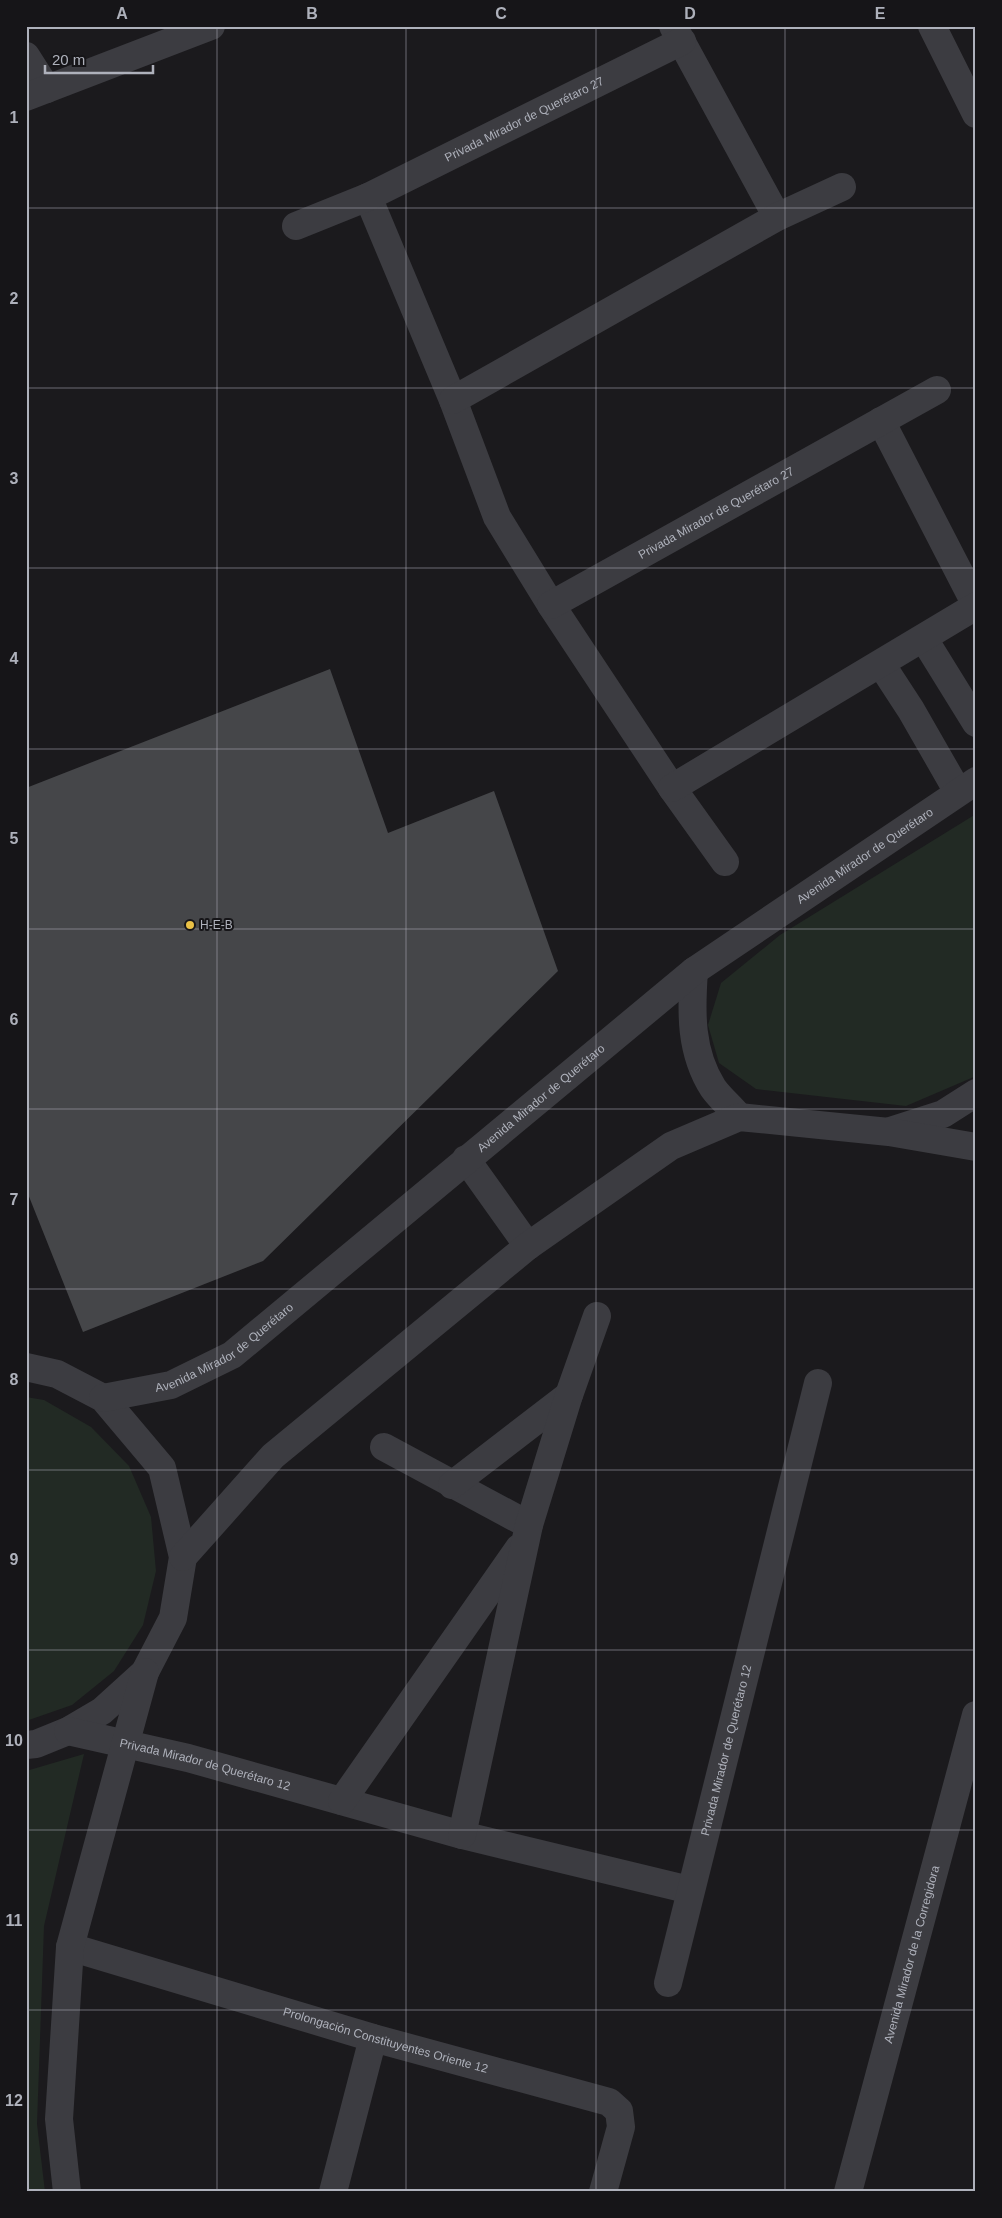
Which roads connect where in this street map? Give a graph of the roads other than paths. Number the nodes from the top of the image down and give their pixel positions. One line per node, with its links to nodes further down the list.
1 (212, 26): 5 (street)
2 (932, 26): 6 (street)
3 (678, 34): 8 (street, Privada Mirador de Querétaro 27); 9 (street, Privada Mirador de Querétaro 27)
4 (26, 56): 5 (street)
5 (37, 93)
6 (972, 98)
7 (842, 187): 9 (street)
8 (368, 198): 10 (street, Privada Mirador de Querétaro 27); 12 (street)
9 (777, 217): 12 (street)
10 (296, 226)
11 (937, 390): 13 (street, Privada Mirador de Querétaro 27)
12 (453, 400): 14 (street)
13 (881, 421): 14 (street, Privada Mirador de Querétaro 27); 15 (street)
14 (551, 604): 20 (street)
15 (976, 606): 16 (street)
16 (924, 638): 17 (street); 18 (street)
17 (880, 664): 19 (street); 20 (street)
18 (976, 722)
19 (967, 786): 22 (street, Avenida Mirador de Querétaro)
20 (672, 788): 21 (street)
21 (725, 862)
22 (694, 971): 24 (street); 27 (street, Avenida Mirador de Querétaro)
23 (976, 1093): 25 (street)
24 (739, 1117): 25 (street); 28 (street)
25 (889, 1132): 26 (street)
26 (976, 1148)
27 (466, 1159): 28 (street); 33 (street, Avenida Mirador de Querétaro)
28 (528, 1246): 37 (street)
29 (596, 1316): 32 (street)
30 (26, 1367): 33 (street)
31 (818, 1383): 45 (street, Privada Mirador de Querétaro 12)
32 (569, 1395): 35 (street); 36 (street)
33 (103, 1398): 37 (street)
34 (384, 1447): 35 (street)
35 (452, 1485): 36 (street)
36 (528, 1532): 43 (street); 44 (street)
37 (184, 1557): 38 (street)
38 (145, 1672): 40 (street); 41 (street)
39 (976, 1715): 52 (street, Avenida Mirador de la Corregidora)
40 (68, 1731): 41 (street, Privada Mirador de Querétaro 12); 42 (street)
41 (124, 1743): 43 (street, Privada Mirador de Querétaro 12); 46 (street)
42 (26, 1745)
43 (342, 1801): 44 (street, Privada Mirador de Querétaro 12)
44 (462, 1835): 45 (street, Privada Mirador de Querétaro 12)
45 (690, 1890): 47 (street)
46 (70, 1947): 48 (street, Prolongación Constituyentes Oriente 12); 49 (street)
47 (668, 1983)
48 (373, 2038): 50 (street); 51 (street, Prolongación Constituyentes Oriente 12)
49 (67, 2192)
50 (333, 2192)
51 (603, 2192)
52 (848, 2192)

